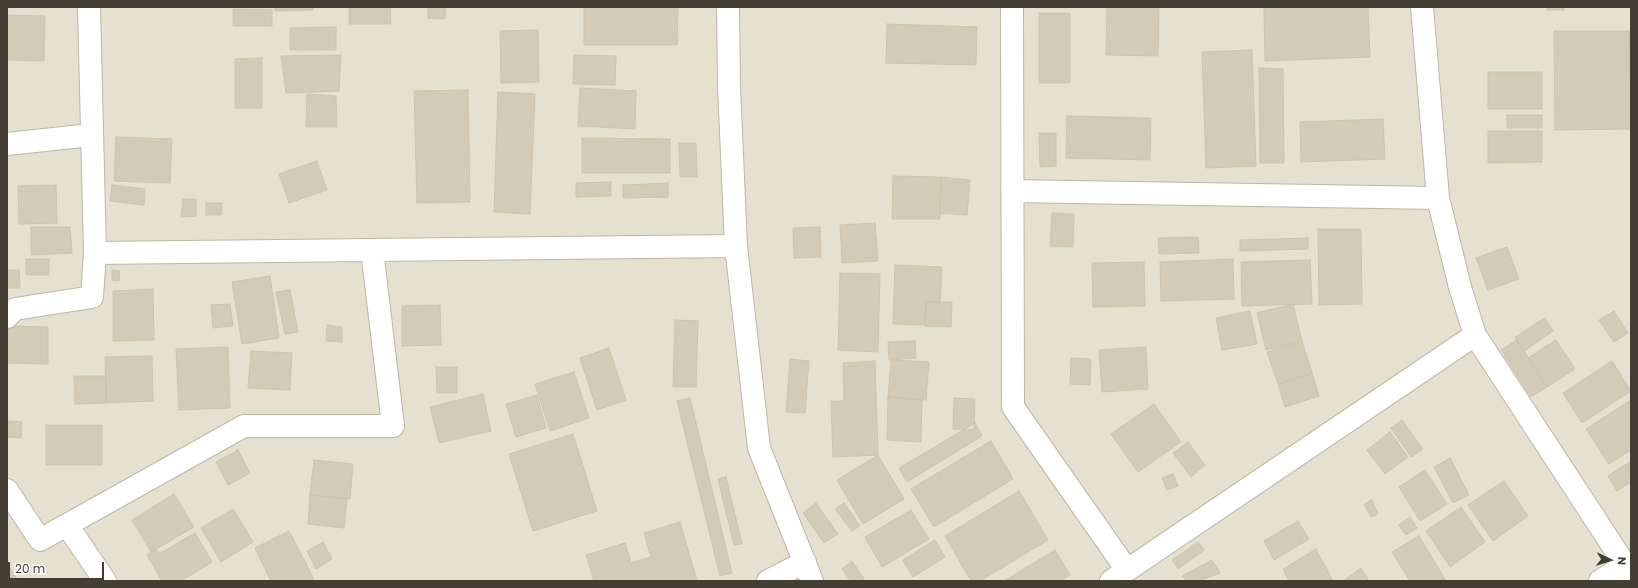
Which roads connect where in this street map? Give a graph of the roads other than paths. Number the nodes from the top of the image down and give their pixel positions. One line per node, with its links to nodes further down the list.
1 (89, 7): 5 (street)
2 (728, 7): 9 (street)
3 (1012, 7): 7 (street)
4 (1422, 7): 8 (street)
5 (91, 135): 6 (street); 11 (street)
6 (7, 144)
7 (1012, 191): 8 (street); 18 (street)
8 (1438, 198): 13 (street)
9 (736, 246): 10 (street); 17 (street)
10 (372, 250): 11 (street); 15 (street)
11 (95, 253): 12 (street)
12 (7, 317)
13 (1475, 335): 16 (street); 18 (street)
14 (7, 490): 15 (street)
15 (66, 525): 19 (street)
16 (1628, 570): 21 (street)
17 (809, 572): 20 (street)
18 (1119, 576)
19 (105, 581)
20 (768, 581)
21 (1600, 581)

